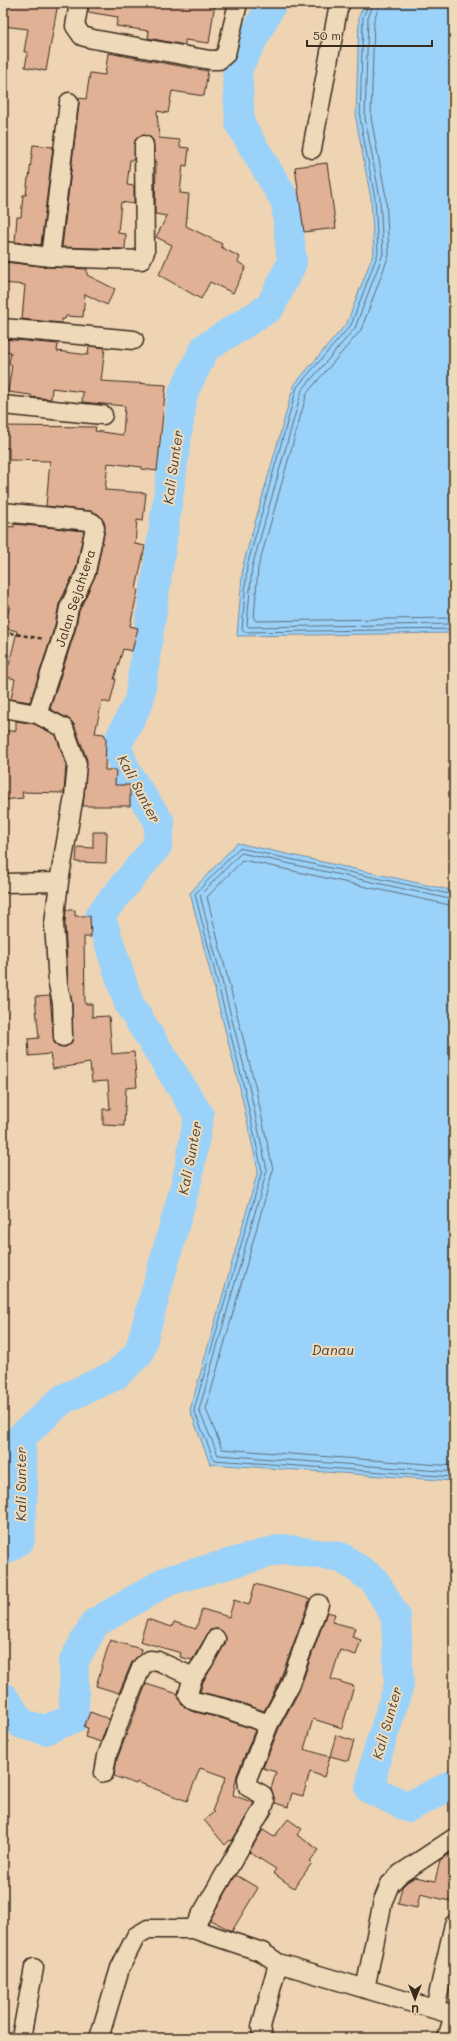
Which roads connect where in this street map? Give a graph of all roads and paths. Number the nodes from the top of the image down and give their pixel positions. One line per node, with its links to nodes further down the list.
1 (80, 3): 2 (street)
2 (238, 3)
3 (341, 3): 6 (street)
4 (69, 102): 8 (street)
5 (144, 145): 8 (street)
6 (312, 149)
7 (3, 251): 8 (street)
8 (50, 257)
9 (3, 328): 10 (street)
10 (134, 340)
11 (3, 405): 12 (street)
12 (103, 415)
13 (3, 512): 15 (street, Jalan Sejahtera)
14 (3, 632): 15 (path)
15 (60, 642): 17 (street, Jalan Sejahtera)
16 (3, 708): 17 (street)
17 (37, 714): 18 (street)
18 (59, 882): 19 (street); 20 (street)
19 (3, 883)
20 (63, 1037)
21 (319, 1604): 24 (street)
22 (216, 1639): 23 (street)
23 (193, 1677): 24 (street); 25 (street)
24 (269, 1724): 28 (street)
25 (104, 1773)
26 (454, 1838): 31 (street)
27 (454, 1924): 32 (street)
28 (193, 1929): 29 (street); 35 (street)
29 (278, 1963): 31 (street); 36 (street)
30 (34, 1968): 34 (street)
31 (365, 1990): 32 (street)
32 (435, 2009): 33 (street)
33 (454, 2015): 37 (street)
34 (21, 2038)
35 (99, 2038)
36 (263, 2038)
37 (448, 2038)

